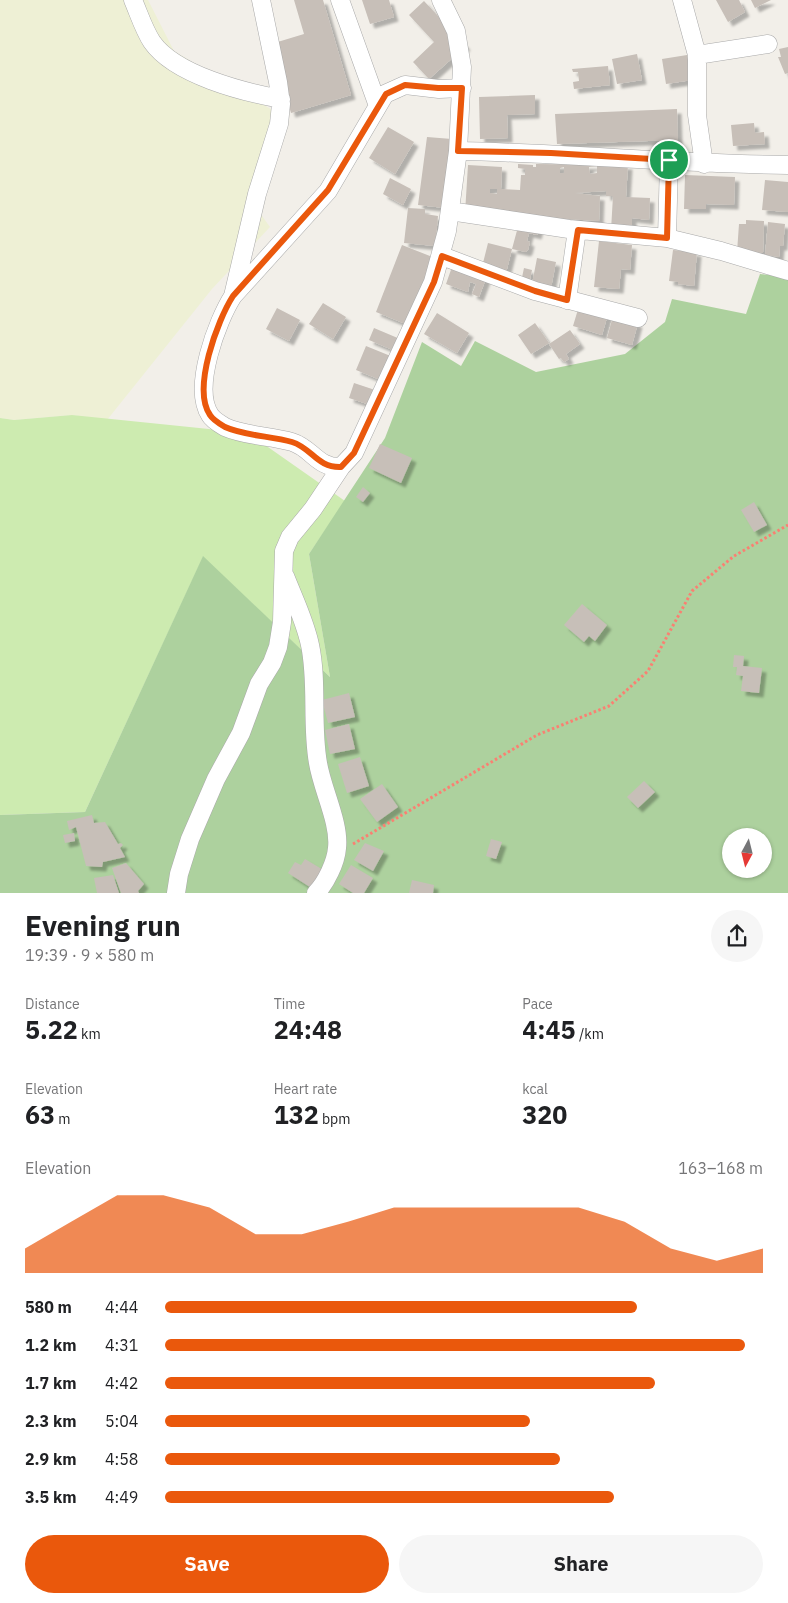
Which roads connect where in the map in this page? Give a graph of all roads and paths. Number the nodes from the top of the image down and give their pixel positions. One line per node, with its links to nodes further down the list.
1 (134, 0): 9 (street)
2 (261, 0): 9 (street)
3 (340, 0): 10 (street)
4 (441, 0): 8 (street)
5 (682, 0): 7 (street)
6 (768, 44): 7 (street)
7 (697, 55): 13 (street)
8 (462, 88): 10 (street); 11 (street)
9 (280, 99): 20 (street)
10 (378, 106): 20 (street)
11 (458, 151): 12 (street); 15 (street)
12 (669, 160): 13 (street); 17 (street)
13 (704, 164): 14 (street)
14 (788, 164)
15 (450, 211): 16 (street); 18 (street)
16 (578, 230): 17 (street); 21 (street)
17 (667, 238): 19 (street)
18 (442, 256): 21 (street); 23 (street)
19 (788, 271)
20 (233, 296): 23 (street)
21 (567, 300): 22 (street)
22 (638, 318)
23 (341, 467): 25 (street)
24 (788, 525): 26 (path)
25 (282, 570): 26 (street); 27 (street)
26 (337, 850): 28 (street)
27 (176, 893)
28 (316, 893)

